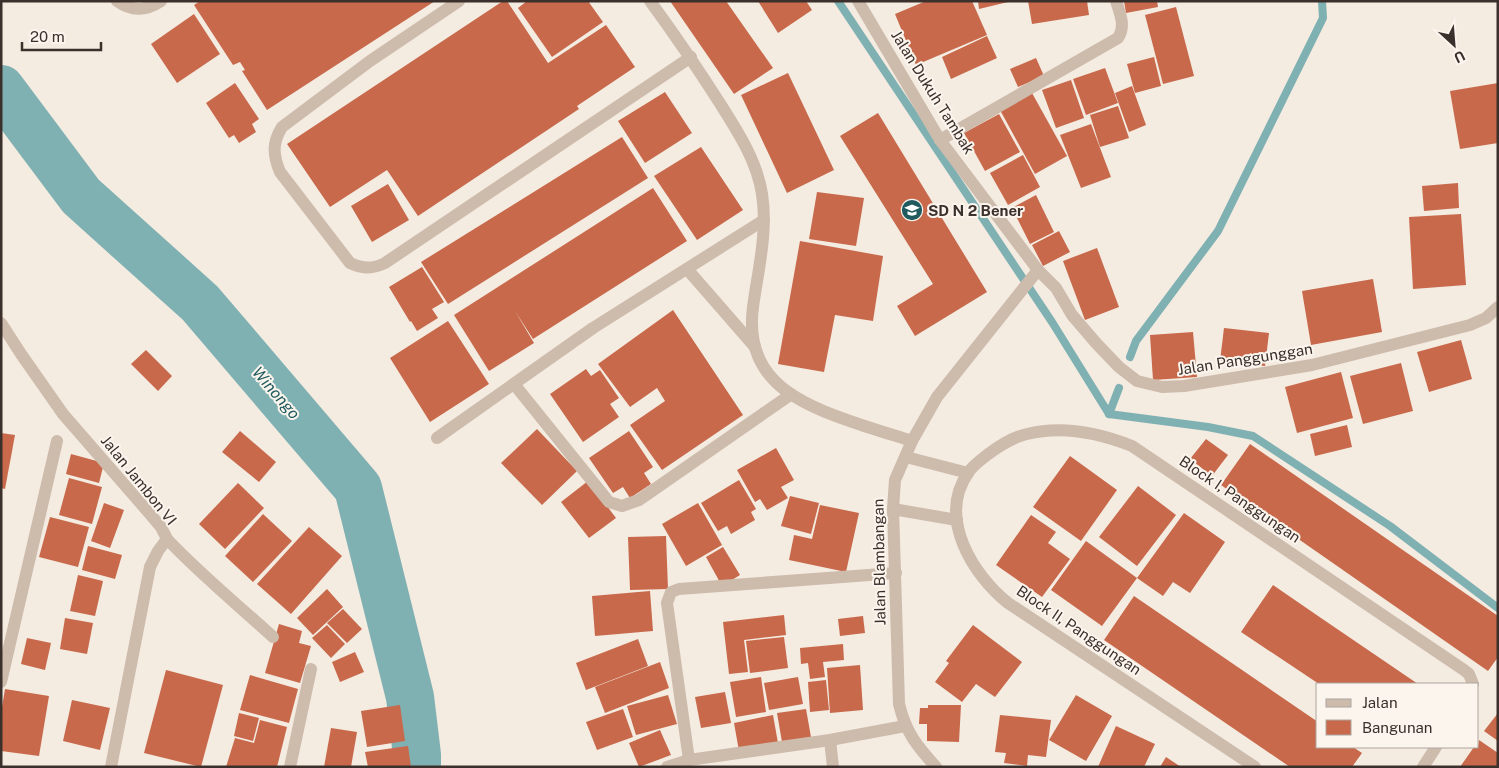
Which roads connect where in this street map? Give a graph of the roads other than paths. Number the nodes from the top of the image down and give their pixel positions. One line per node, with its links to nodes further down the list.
1 (117, 1): 2 (street)
2 (161, 1)
3 (459, 1): 7 (street)
4 (650, 1): 7 (street)
5 (858, 1): 8 (street, Jalan Dukuh Tambak)
6 (1116, 1): 8 (street)
7 (691, 58): 9 (street)
8 (940, 140): 11 (street, Jalan Dukuh Tambak)
9 (764, 220): 10 (street); 14 (street)
10 (687, 269): 14 (street); 15 (street)
11 (1034, 274): 12 (street, Jalan Panggunggan); 18 (street, Jalan Blambangan)
12 (1498, 307)
13 (1, 323): 24 (street, Jalan Jambon VI)
14 (755, 346): 16 (street)
15 (514, 384): 16 (street); 17 (street)
16 (790, 395): 18 (street)
17 (437, 438)
18 (912, 440): 20 (street, Jalan Blambangan)
19 (57, 441): 28 (street)
20 (906, 458): 21 (street); 22 (street, Jalan Blambangan)
21 (968, 473): 23 (street, Block II, Panggungan); 29 (street, Block I, Panggungan)
22 (893, 509): 23 (street); 25 (street, Jalan Blambangan)
23 (957, 520): 39 (street, Block II, Panggungan)
24 (166, 539): 26 (street); 34 (street, Jalan Jambon VI)
25 (896, 574): 30 (street, Jalan Blambangan); 33 (street)
26 (273, 637)
27 (311, 669): 35 (street)
28 (1, 682)
29 (1474, 683)
30 (904, 726): 31 (street); 38 (street, Jalan Blambangan)
31 (830, 740): 33 (street); 37 (street)
32 (1435, 748): 40 (street)
33 (689, 760): 36 (street)
34 (111, 767)
35 (290, 767)
36 (667, 767)
37 (833, 767)
38 (936, 767)
39 (1255, 767)
40 (1423, 767)

